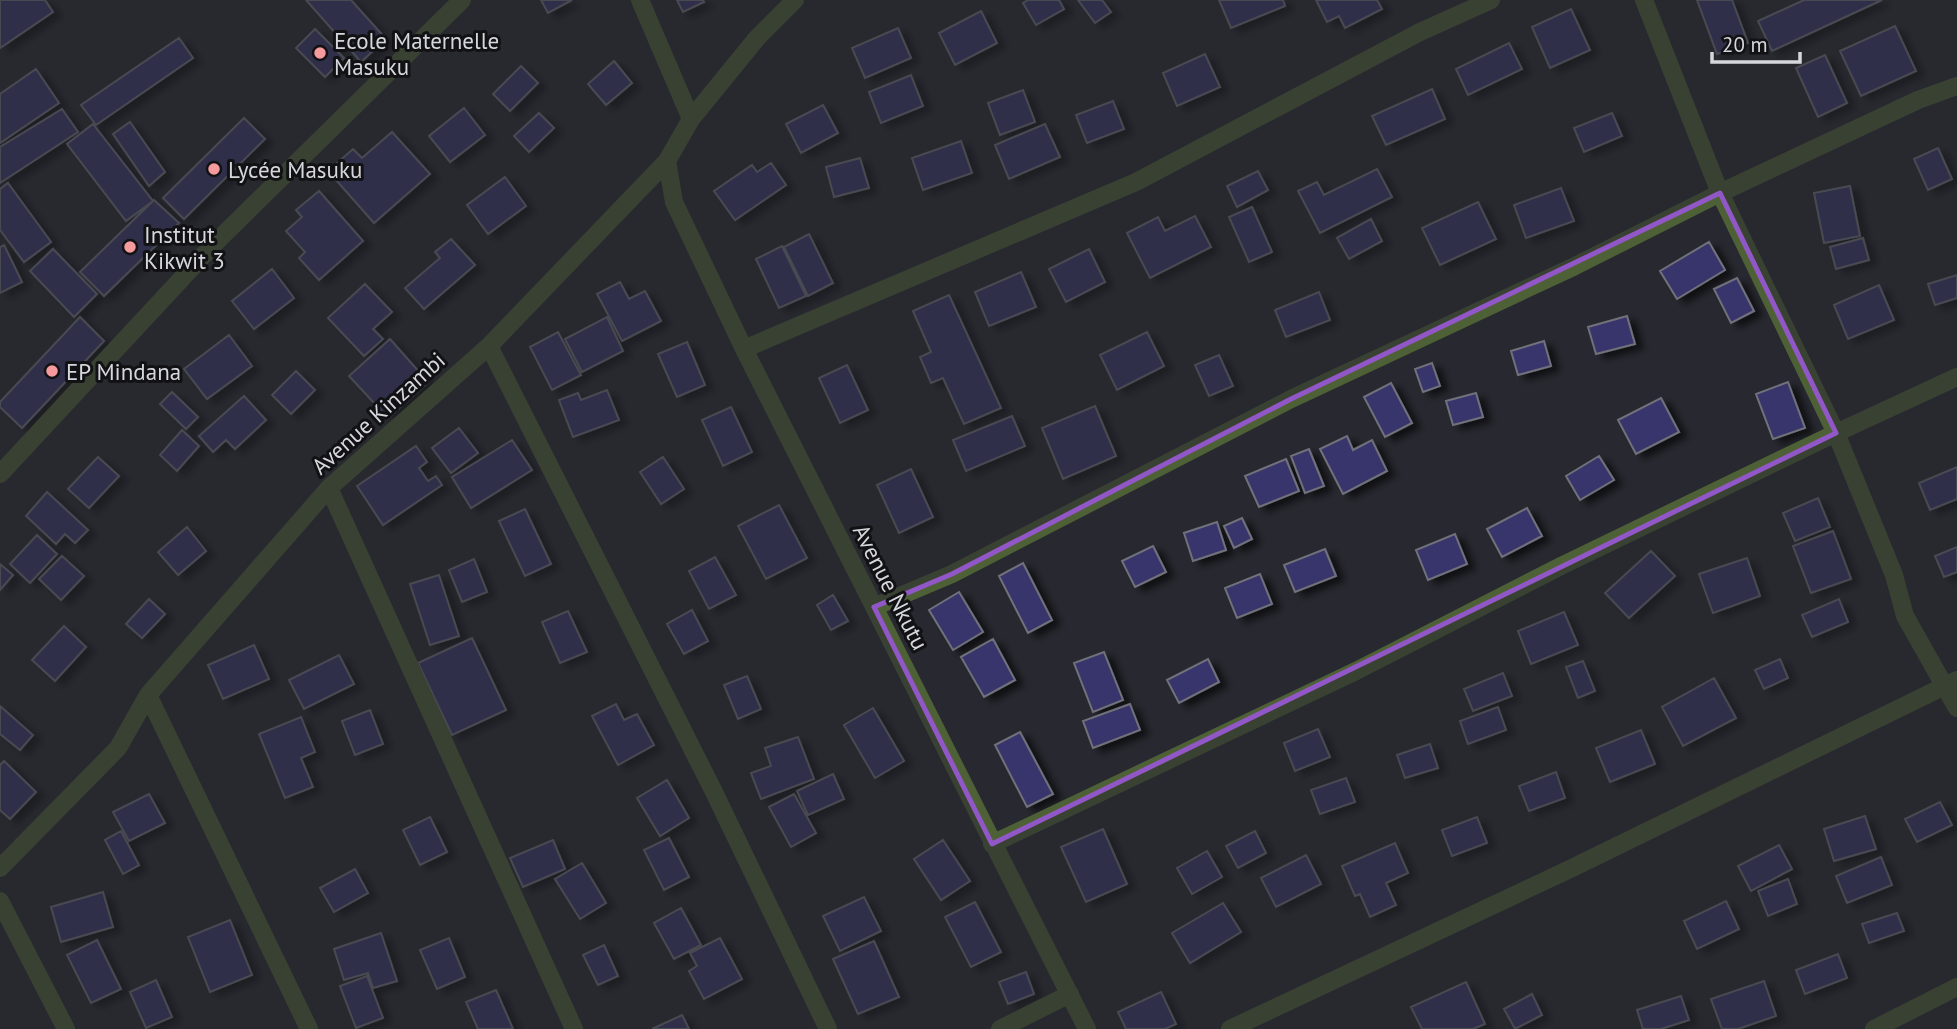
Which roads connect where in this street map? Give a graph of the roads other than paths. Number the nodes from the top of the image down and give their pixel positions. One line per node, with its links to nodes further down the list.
1 (462, 0): 14 (street)
2 (640, 0): 7 (street)
3 (795, 0): 7 (street, Avenue Kinzambi)
4 (1491, 0): 11 (street)
5 (1644, 0): 9 (street)
6 (1957, 86): 9 (street)
7 (691, 119): 8 (street, Avenue Kinzambi)
8 (667, 161): 10 (street, Avenue Kinzambi); 11 (street, Avenue Nkutu)
9 (1720, 193): 13 (street); 16 (street)
10 (489, 346): 15 (street, Avenue Kinzambi); 28 (street)
11 (744, 349): 16 (street, Avenue Nkutu)
12 (1957, 377): 13 (street)
13 (1836, 433): 17 (street); 20 (street)
14 (0, 474)
15 (329, 488): 18 (street, Avenue Kinzambi); 27 (street)
16 (873, 607): 20 (street, Avenue Nkutu)
17 (1951, 683): 19 (street); 31 (street)
18 (148, 695): 21 (street, Avenue Kinzambi); 26 (street)
19 (1957, 708)
20 (992, 844): 24 (street, Avenue Nkutu)
21 (0, 868)
22 (0, 901): 25 (street)
23 (1957, 987): 32 (street)
24 (1070, 994): 29 (street); 30 (street, Avenue Nkutu)
25 (65, 1029)
26 (309, 1029)
27 (574, 1029)
28 (828, 1029)
29 (1000, 1029)
30 (1087, 1029)
31 (1230, 1029)
32 (1874, 1029)

